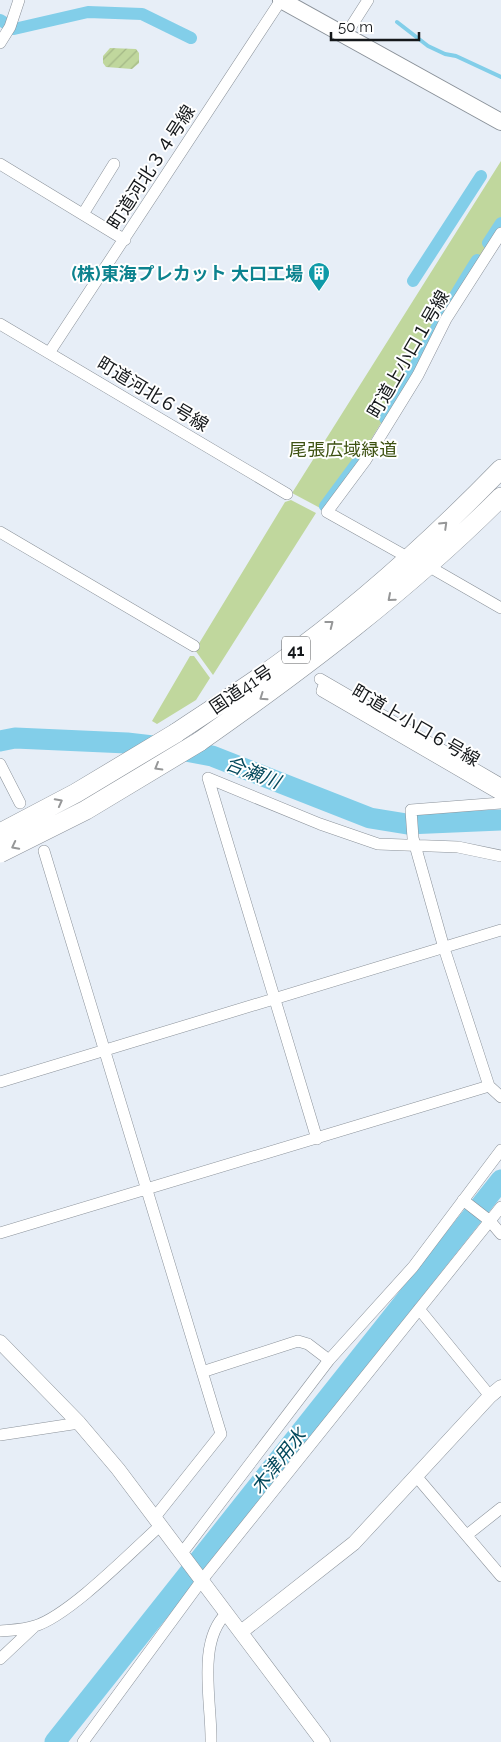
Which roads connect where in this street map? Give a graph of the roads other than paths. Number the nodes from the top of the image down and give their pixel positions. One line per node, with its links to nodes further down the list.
1 (19, 0): 5 (street)
2 (281, 0): 4 (main road); 11 (street, 町道河北３４号線)
3 (368, 0): 4 (street)
4 (345, 36): 6 (main road)
5 (0, 43)
6 (501, 122)
7 (0, 164): 9 (street)
8 (114, 164): 9 (street)
9 (83, 214): 11 (street)
10 (501, 233): 18 (street, 町道上小口１号線)
11 (125, 240): 13 (street, 町道河北３４号線)
12 (0, 324): 13 (street, 町道河北６号線)
13 (49, 353): 15 (street, 町道河北６号線)
14 (501, 469): 18 (highway, 国道41号 / 41, one-way to 14)
15 (287, 494)
16 (501, 497): 19 (highway, 国道41号 / 41)
17 (0, 532): 21 (street)
18 (409, 558): 27 (highway, 国道41号 / 41, one-way to 18, bridge)
19 (428, 566): 20 (street); 30 (highway, 国道41号 / 41, one-way to 30, bridge)
20 (501, 608)
21 (194, 646)
22 (0, 764): 25 (street)
23 (501, 784): 24 (street, 町道上小口６号線)
24 (501, 795)
25 (20, 803)
26 (501, 803): 28 (street)
27 (0, 833)
28 (413, 840): 31 (street); 33 (street); 34 (street)
29 (44, 851): 35 (street)
30 (0, 853)
31 (501, 856)
32 (501, 930): 33 (street)
33 (444, 948): 34 (street); 37 (street)
34 (276, 998): 35 (street); 39 (street)
35 (105, 1050): 36 (street); 41 (street)
36 (0, 1082)
37 (489, 1086): 38 (street); 39 (street)
38 (501, 1097)
39 (317, 1139): 41 (street)
40 (501, 1150): 42 (street)
41 (147, 1188): 45 (street); 50 (street)
42 (463, 1200): 44 (street); 49 (street)
43 (501, 1207): 44 (street)
44 (490, 1221): 46 (street); 47 (street)
45 (0, 1233)
46 (501, 1234)
47 (420, 1309): 52 (street); 61 (street)
48 (0, 1342): 53 (street)
49 (329, 1360): 50 (street); 59 (street)
50 (202, 1372): 57 (street)
51 (501, 1387): 52 (street)
52 (490, 1396): 55 (street)
53 (80, 1423): 54 (street); 57 (street)
54 (0, 1435)
55 (416, 1476): 58 (street); 65 (street)
56 (501, 1508): 58 (street)
57 (158, 1521): 59 (street); 63 (street)
58 (467, 1535): 60 (street)
59 (183, 1555): 61 (street)
60 (501, 1576)
61 (202, 1580): 62 (street); 67 (street)
62 (227, 1613): 65 (street); 68 (street)
63 (34, 1627): 64 (street); 66 (street)
64 (0, 1632)
65 (241, 1632): 69 (street)
66 (0, 1659)
67 (83, 1742)
68 (210, 1742)
69 (323, 1742)

